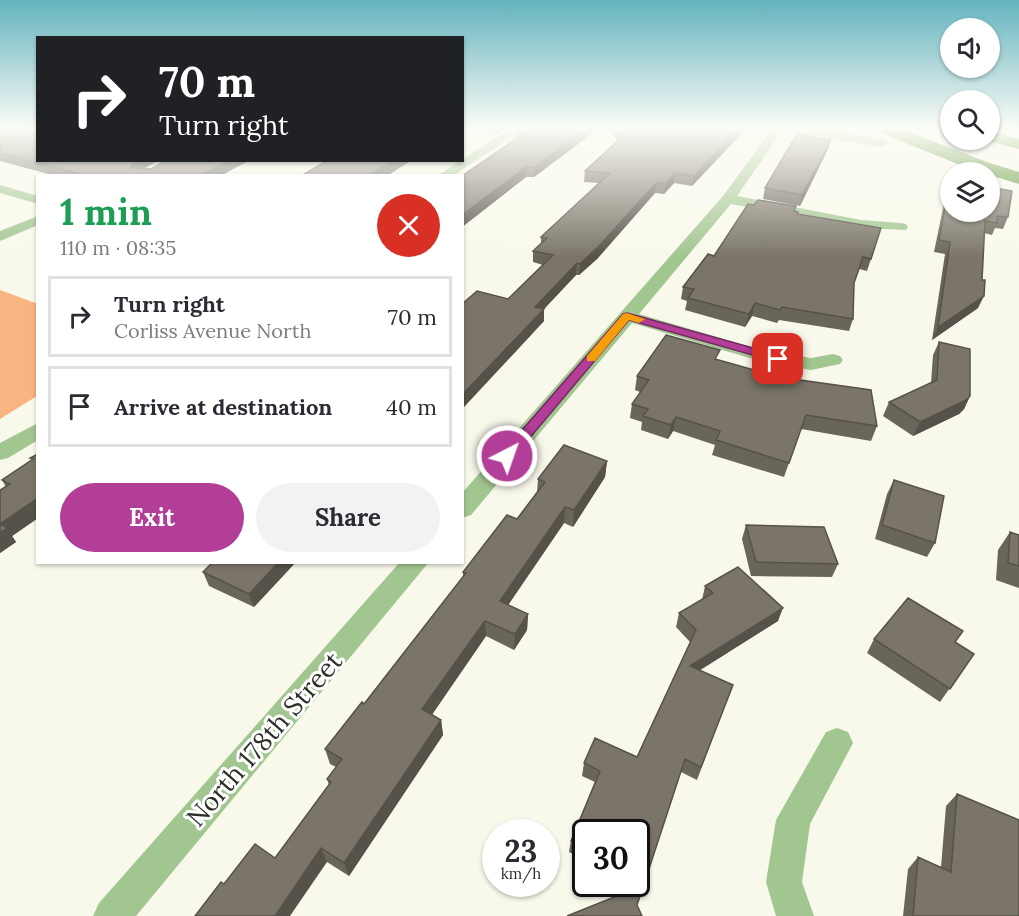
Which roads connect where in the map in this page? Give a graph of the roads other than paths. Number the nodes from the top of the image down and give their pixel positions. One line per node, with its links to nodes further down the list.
1 (747, 172): 6 (street)
2 (999, 172): 3 (highway)
3 (1019, 178)
4 (0, 189): 5 (street)
5 (36, 199)
6 (728, 199): 8 (street); 10 (street)
7 (36, 221): 9 (street)
8 (901, 227)
9 (0, 236)
10 (627, 316): 11 (street); 14 (street)
11 (833, 360)
12 (36, 431): 13 (street)
13 (0, 453)
14 (464, 507)
15 (414, 564): 17 (street, North 178th Street)
16 (837, 743): 18 (street)
17 (112, 916)
18 (795, 916)

